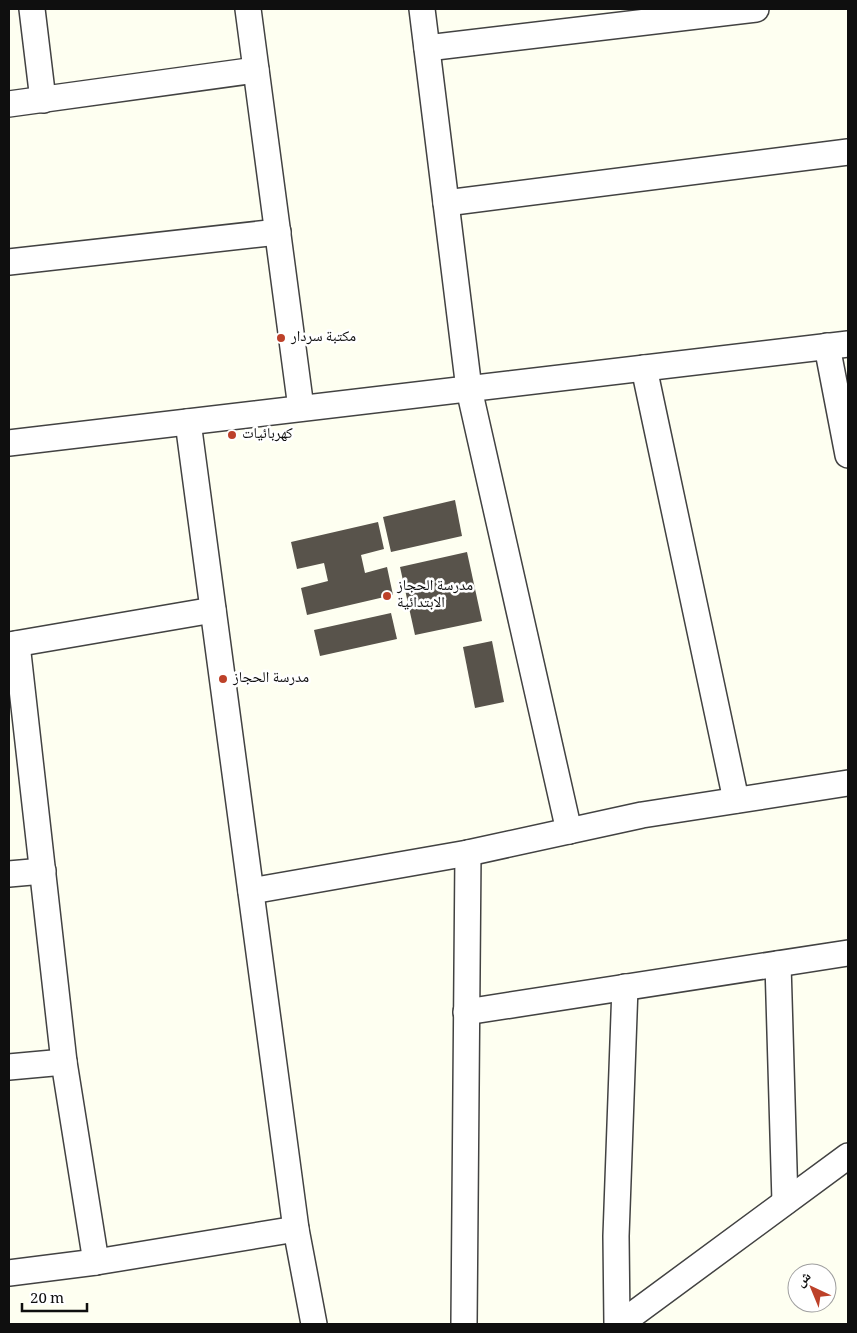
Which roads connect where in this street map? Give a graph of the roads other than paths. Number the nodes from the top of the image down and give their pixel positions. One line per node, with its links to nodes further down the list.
1 (32, 9): 8 (street)
2 (248, 9): 7 (street)
3 (422, 9): 6 (street)
4 (756, 9): 5 (street)
5 (593, 18): 6 (street)
6 (426, 48): 11 (street)
7 (256, 70): 8 (street); 12 (street)
8 (43, 100): 9 (street)
9 (9, 104)
10 (848, 152): 11 (street)
11 (446, 203): 16 (street)
12 (278, 232): 13 (street); 17 (street)
13 (9, 262)
14 (838, 345): 15 (street); 20 (street)
15 (644, 368): 16 (street); 24 (street)
16 (469, 389): 17 (street); 25 (street)
17 (302, 408): 18 (street)
18 (188, 422): 19 (street); 21 (street)
19 (9, 443)
20 (848, 455)
21 (213, 610): 22 (street); 29 (street)
22 (13, 645): 27 (street)
23 (848, 783): 24 (street)
24 (736, 800): 25 (street)
25 (569, 831): 26 (street)
26 (468, 853): 29 (street); 33 (street)
27 (43, 871): 28 (street); 34 (street)
28 (9, 874)
29 (251, 891): 38 (street)
30 (848, 953): 31 (street)
31 (778, 964): 32 (street); 37 (street)
32 (625, 987): 33 (street); 43 (street)
33 (466, 1012): 42 (street)
34 (64, 1062): 35 (street); 39 (street)
35 (9, 1067)
36 (848, 1156): 37 (street)
37 (785, 1202): 43 (street)
38 (296, 1229): 39 (street); 41 (street)
39 (96, 1262): 40 (street)
40 (9, 1273)
41 (314, 1324)
42 (464, 1324)
43 (618, 1324)

